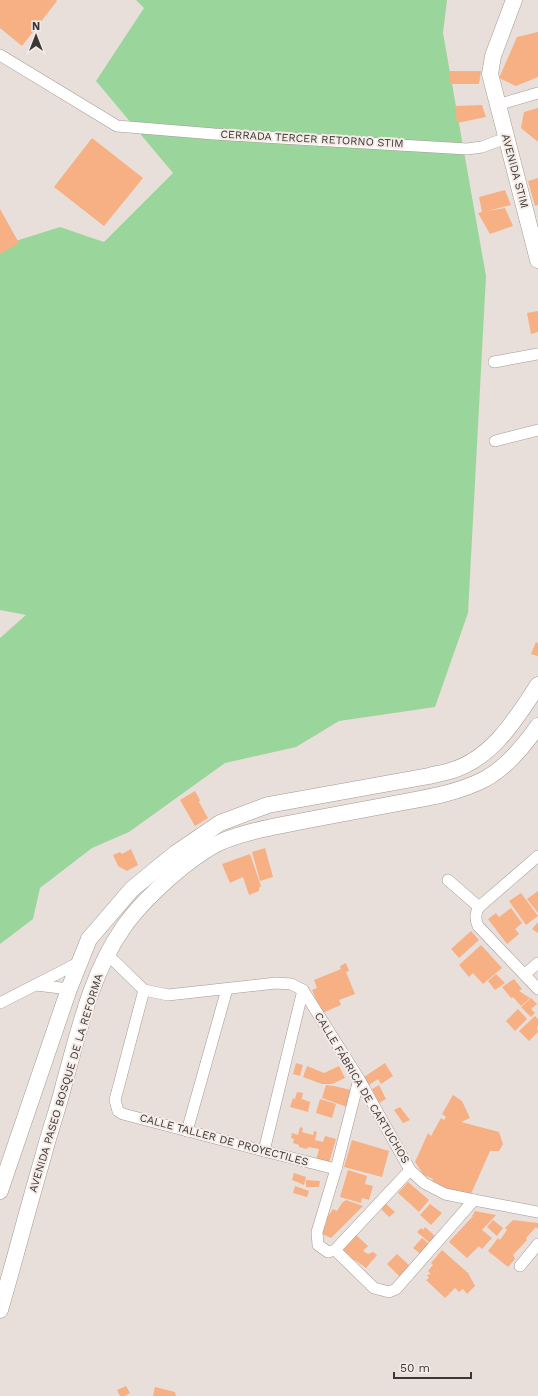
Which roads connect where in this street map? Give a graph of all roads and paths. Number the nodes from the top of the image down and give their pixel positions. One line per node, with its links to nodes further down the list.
1 (514, 0): 4 (main road, AVENIDA STIM)
2 (0, 55): 5 (street, CERRADA TERCER RETORNO STIM)
3 (538, 93): 4 (street)
4 (497, 104): 5 (main road, AVENIDA STIM)
5 (506, 138): 6 (main road, AVENIDA STIM)
6 (538, 260)
7 (538, 354): 8 (street)
8 (494, 362)
9 (538, 430): 10 (street)
10 (495, 441)
11 (538, 685): 13 (main road, AVENIDA PASEO BOSQUE DE LA REFORMA)
12 (538, 726): 15 (main road, AVENIDA PASEO BOSQUE DE LA REFORMA)
13 (304, 799): 14 (main road, AVENIDA PASEO BOSQUE DE LA REFORMA); 15 (main road)
14 (276, 804): 16 (main road); 21 (main road, AVENIDA PASEO BOSQUE DE LA REFORMA)
15 (304, 821): 16 (main road, AVENIDA PASEO BOSQUE DE LA REFORMA)
16 (282, 824): 20 (main road, AVENIDA PASEO BOSQUE DE LA REFORMA)
17 (538, 856): 19 (street)
18 (448, 880): 19 (street)
19 (479, 907): 23 (street)
20 (107, 954): 28 (street); 32 (main road, AVENIDA PASEO BOSQUE DE LA REFORMA)
21 (80, 962): 24 (street); 27 (main road, AVENIDA PASEO BOSQUE DE LA REFORMA)
22 (538, 963): 23 (street)
23 (525, 974): 26 (street)
24 (36, 985): 27 (street); 30 (street)
25 (227, 989): 28 (street); 29 (street); 36 (street)
26 (538, 989)
27 (69, 990): 31 (main road, AVENIDA PASEO BOSQUE DE LA REFORMA)
28 (144, 990): 36 (street, CALLE TALLER DE PROYECTILES)
29 (303, 990): 35 (street, CALLE FÁBRICA DE CARTUCHOS); 37 (street)
30 (0, 1003)
31 (53, 1036): 32 (main road); 33 (main road, AVENIDA PASEO BOSQUE DE LA REFORMA)
32 (73, 1050): 34 (main road, AVENIDA PASEO BOSQUE DE LA REFORMA)
33 (45, 1060): 34 (main road); 40 (main road, AVENIDA PASEO BOSQUE DE LA REFORMA)
34 (67, 1071): 46 (main road, AVENIDA PASEO BOSQUE DE LA REFORMA)
35 (359, 1079): 38 (street); 39 (street, CALLE FÁBRICA DE CARTUCHOS)
36 (187, 1131): 37 (street, CALLE TALLER DE PROYECTILES)
37 (264, 1152): 38 (street, CALLE TALLER DE PROYECTILES)
38 (336, 1169): 44 (street)
39 (410, 1170): 41 (street, CALLE FÁBRICA DE CARTUCHOS); 44 (street)
40 (0, 1191)
41 (474, 1200): 42 (street, CALLE FÁBRICA DE CARTUCHOS); 44 (street)
42 (538, 1212)
43 (538, 1244): 45 (street)
44 (336, 1250)
45 (520, 1266)
46 (0, 1310)

